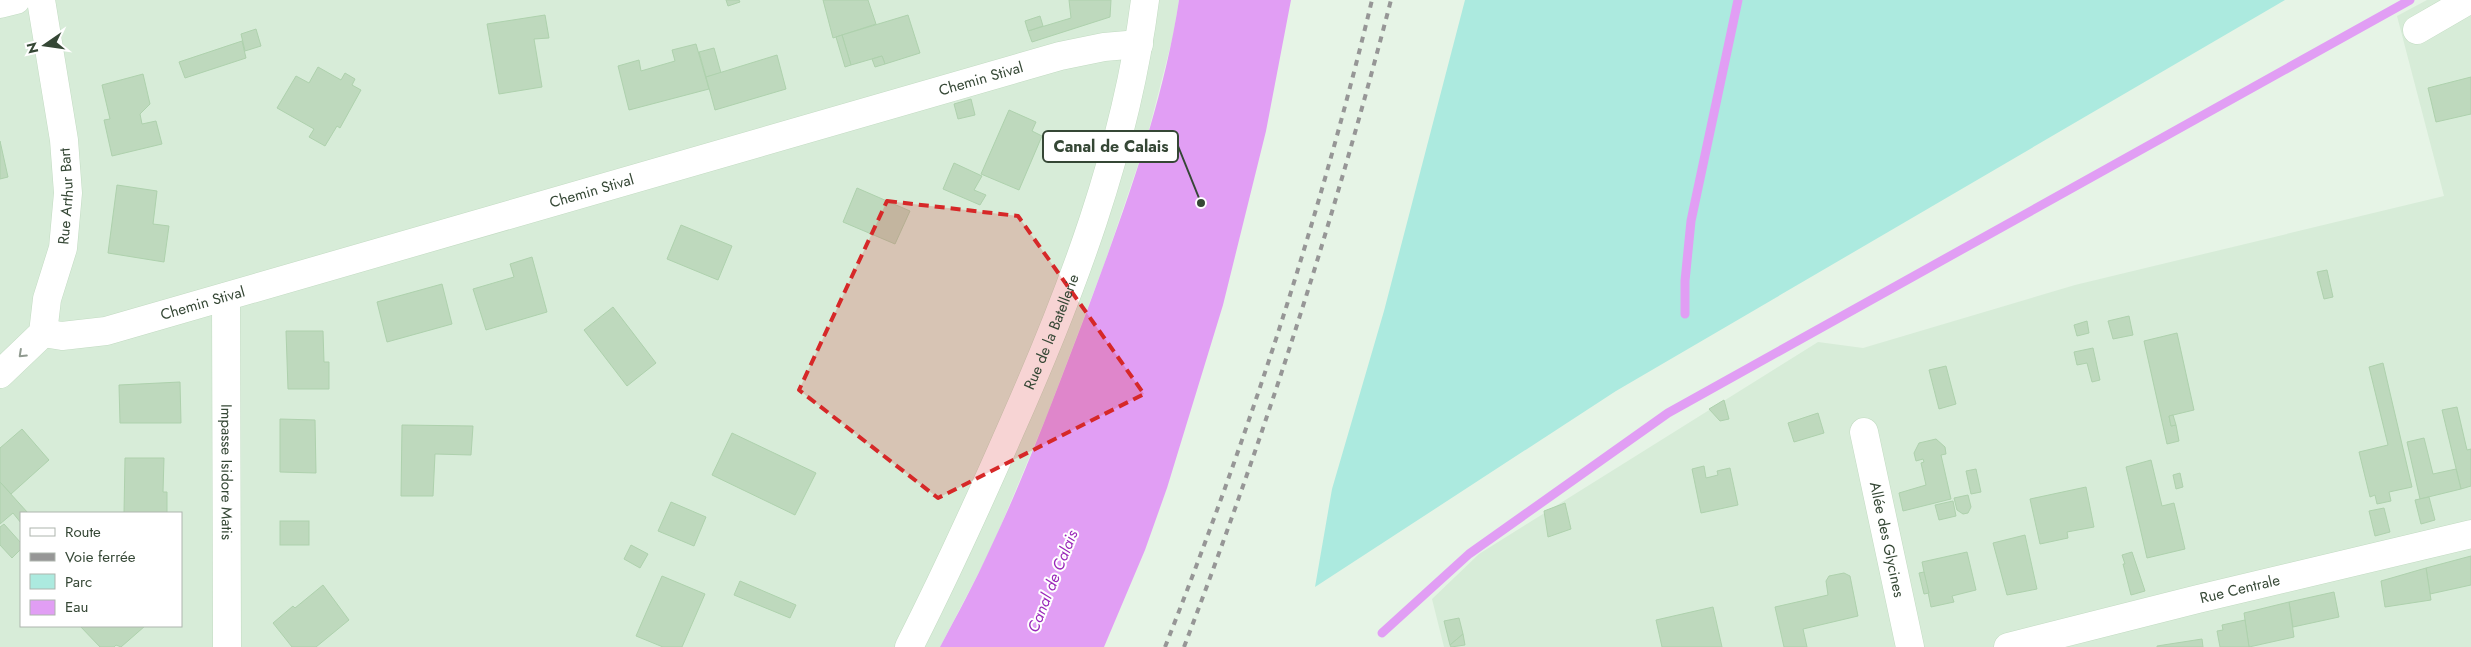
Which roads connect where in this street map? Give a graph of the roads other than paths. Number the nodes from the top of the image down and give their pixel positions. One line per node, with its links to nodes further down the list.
1 (16, 0): 5 (street)
2 (41, 0): 9 (street, Rue Arthur Bart)
3 (1144, 0): 7 (street, Rue de la Batellerie)
4 (2469, 0): 6 (street)
5 (0, 4)
6 (2417, 30)
7 (1139, 44): 8 (street, Chemin Stival); 14 (street, Rue de la Batellerie)
8 (226, 297): 9 (street, Chemin Stival); 13 (street, Impasse Isidore Matis)
9 (43, 333): 10 (street, one-way to 10)
10 (0, 374)
11 (1864, 432): 15 (street, Allée des Glycines)
12 (2471, 534): 16 (street, Rue Centrale)
13 (226, 647)
14 (909, 647)
15 (1910, 647)
16 (2008, 647)

